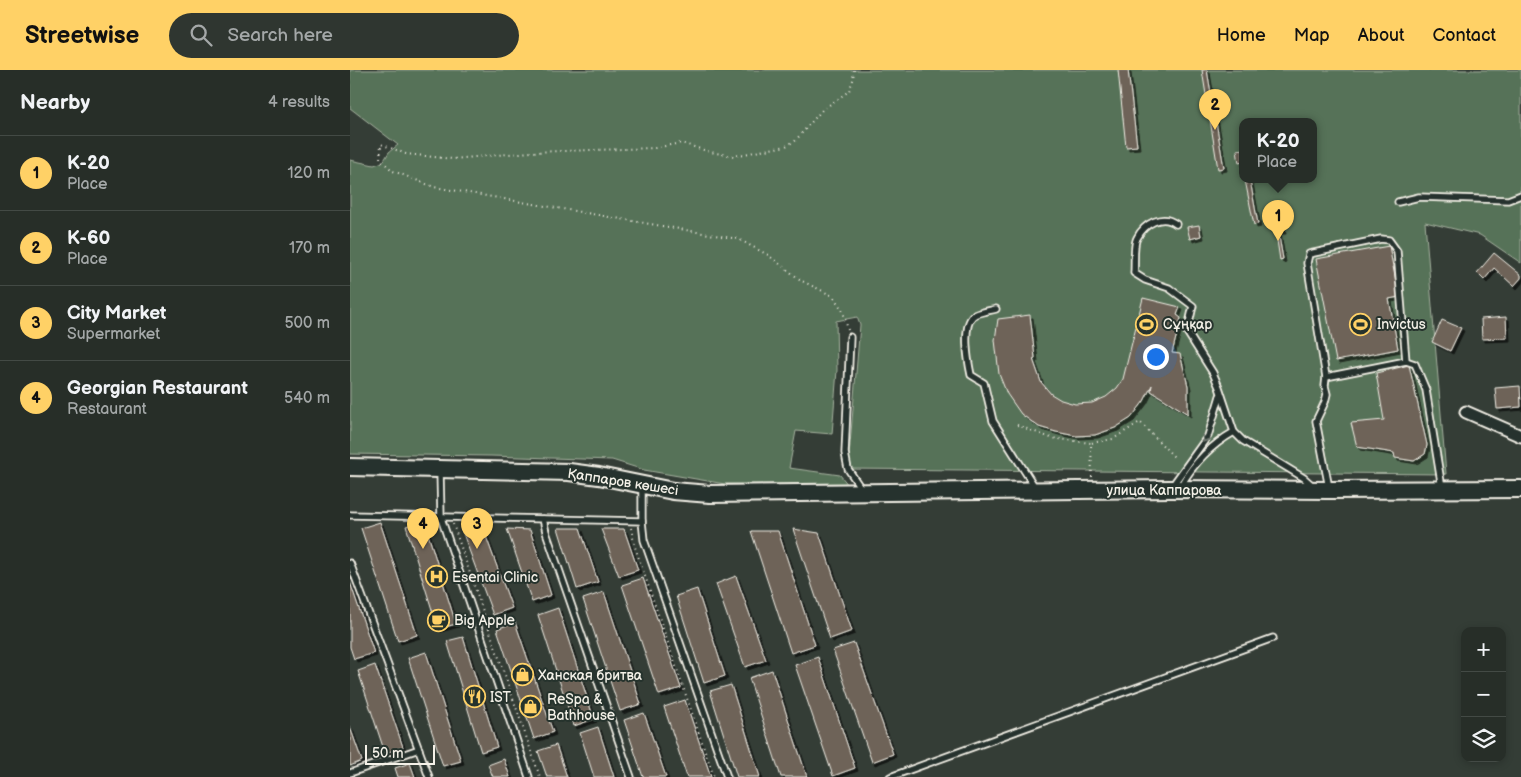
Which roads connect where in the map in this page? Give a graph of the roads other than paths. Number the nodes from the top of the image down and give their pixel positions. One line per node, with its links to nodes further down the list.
1 (1521, 194): 2 (lane)
2 (1398, 202)
3 (1176, 224): 8 (lane)
4 (996, 309): 21 (lane)
5 (850, 337): 22 (lane)
6 (1406, 361): 7 (lane); 7 (lane); 18 (lane)
7 (1326, 376): 20 (lane)
8 (1221, 394): 10 (lane); 15 (lane, one-way to 15)
9 (1466, 412): 11 (street)
10 (1234, 432): 15 (lane); 20 (lane)
11 (1521, 436)
12 (350, 467): 13 (street, Қаппаров көшесі)
13 (440, 469): 14 (street, Қаппаров көшесі); 27 (lane)
14 (642, 485): 23 (street, Қаппаров көшесі); 29 (lane)
15 (1174, 489): 16 (street, улица Каппарова); 21 (street, улица Каппарова)
16 (1201, 489): 17 (street, улица Каппарова); 24 (lane)
17 (1277, 489): 20 (street, улица Каппарова); 25 (lane)
18 (1442, 489): 19 (street, улица Каппарова); 20 (street, улица Каппарова)
19 (1521, 489)
20 (1323, 490)
21 (1037, 491): 22 (street, улица Каппарова)
22 (862, 492): 23 (street, улица Каппарова)
23 (806, 494)
24 (1219, 496)
25 (1253, 497)
26 (350, 516): 27 (lane)
27 (441, 518): 28 (lane); 35 (lane)
28 (543, 520): 29 (lane); 36 (lane)
29 (642, 521): 37 (lane)
30 (350, 563): 32 (lane)
31 (1273, 638): 38 (lane)
32 (419, 749): 33 (lane); 34 (lane)
33 (350, 773)
34 (429, 777)
35 (529, 777)
36 (631, 777)
37 (727, 777)
38 (890, 777)

